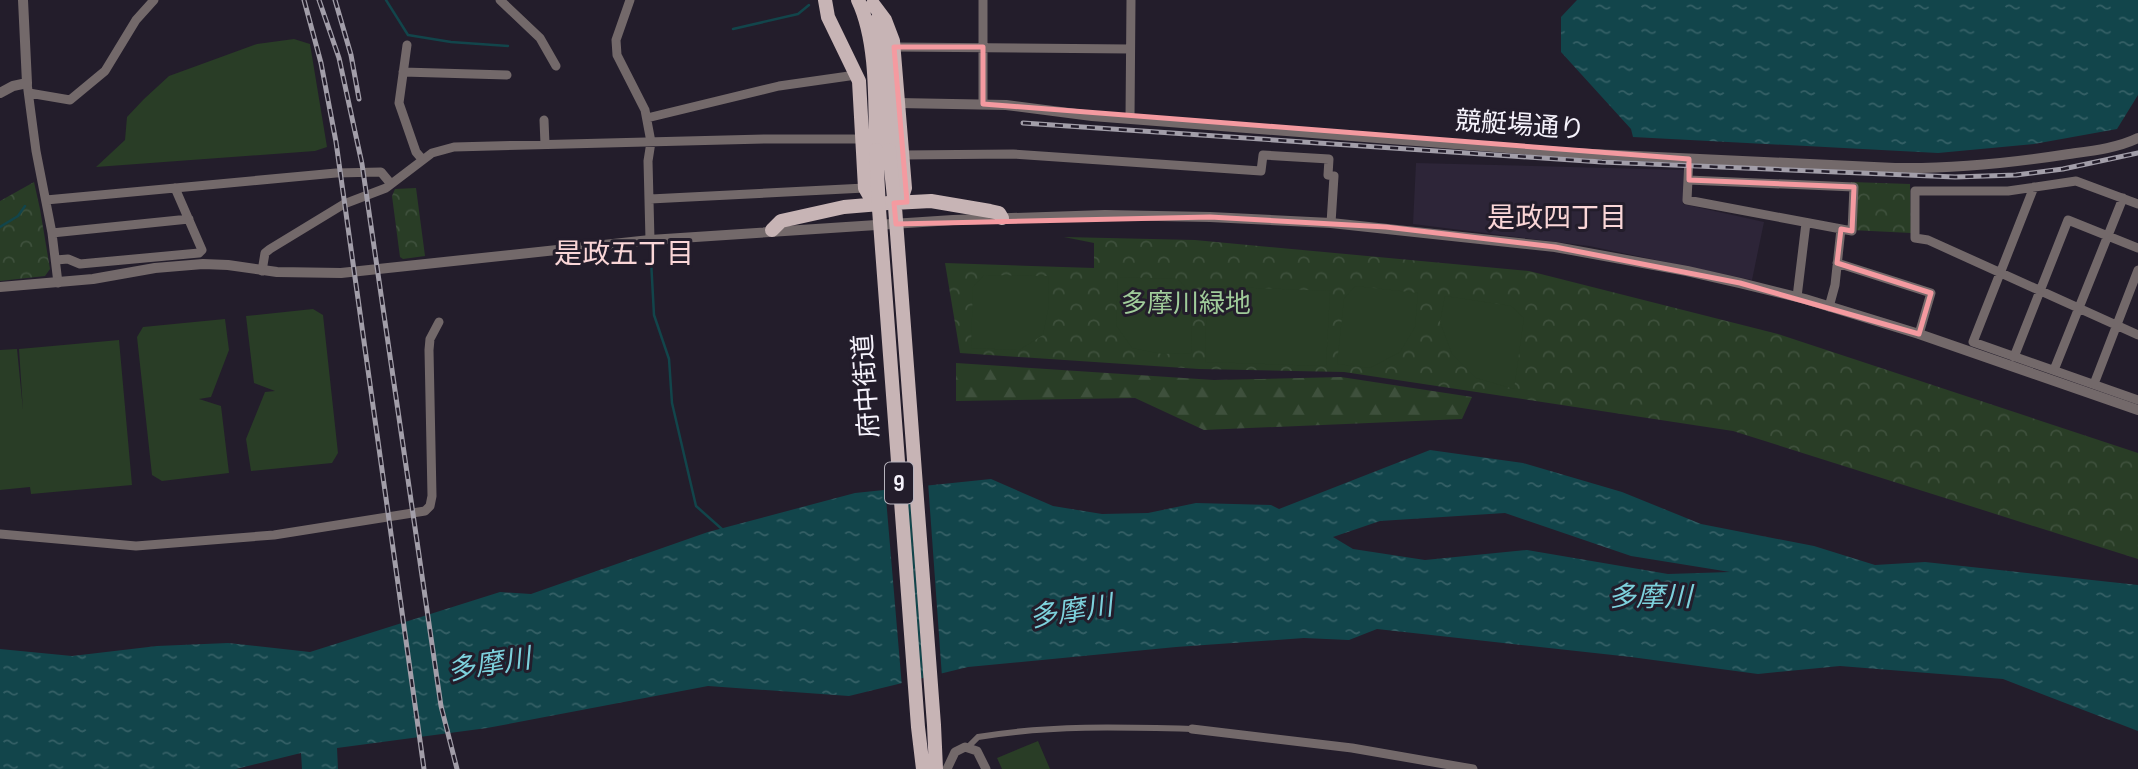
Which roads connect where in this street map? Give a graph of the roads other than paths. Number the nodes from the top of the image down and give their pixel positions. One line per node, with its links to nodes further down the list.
1 (23, 0): 18 (street)
2 (154, 0): 18 (street)
3 (500, 0): 14 (street)
4 (630, 0): 22 (street)
5 (825, 0): 17 (main road)
6 (858, 0): 29 (main road, 府中街道 / 9)
7 (983, 0): 12 (street)
8 (1131, 0): 13 (street)
9 (872, 2): 11 (main road); 29 (main road, 府中街道 / 9)
10 (407, 45): 15 (street)
11 (894, 47): 12 (street); 20 (main road)
12 (983, 47): 13 (street); 21 (street)
13 (1130, 49): 23 (street)
14 (556, 66)
15 (403, 72): 16 (street); 30 (street)
16 (507, 75)
17 (856, 75): 22 (street); 26 (main road)
18 (28, 88): 19 (street); 39 (street)
19 (0, 93)
20 (898, 103): 21 (street, 競艇場通り); 29 (main road)
21 (983, 104): 23 (street, 競艇場通り)
22 (647, 118): 27 (street)
23 (1130, 118): 31 (street, 競艇場通り)
24 (544, 120): 28 (street)
25 (2138, 138): 31 (street, 競艇場通り)
26 (864, 139): 27 (street); 40 (main road)
27 (651, 142): 28 (street); 38 (street)
28 (545, 144): 30 (street)
29 (889, 152): 36 (main road); 40 (main road, 府中街道 / 9, bridge); 45 (street)
30 (422, 159): 33 (street)
31 (1689, 159): 32 (street)
32 (1688, 180): 46 (street); 47 (street)
33 (391, 184): 35 (street); 58 (street)
34 (2034, 187): 37 (street); 59 (street); 59 (street)
35 (175, 188): 39 (street); 44 (street)
36 (905, 188): 40 (main road); 41 (main road)
37 (2123, 198): 42 (street); 52 (street)
38 (650, 199): 40 (street); 53 (street)
39 (46, 200): 51 (street)
40 (880, 201): 41 (main road); 48 (main road); 49 (main road, 府中街道 / 9); 50 (main road, 府中街道 / 9)
41 (918, 201): 43 (main road)
42 (2137, 202)
43 (1002, 218): 45 (street); 49 (street)
44 (188, 219): 51 (street); 55 (street)
45 (1331, 223): 63 (street)
46 (1806, 223): 47 (street); 63 (street)
47 (1841, 229): 56 (street)
48 (772, 230): 50 (street); 53 (street)
49 (897, 231): 50 (street); 77 (main road, 府中街道 / 9)
50 (880, 232): 77 (main road, 府中街道 / 9)
51 (52, 233): 55 (street)
52 (2108, 236): 54 (street); 62 (street); 65 (street)
53 (650, 240): 58 (street)
54 (2138, 248)
55 (56, 260): 60 (street)
56 (1837, 263): 64 (street); 68 (street)
57 (2138, 270): 67 (street)
58 (262, 271): 60 (street)
59 (2001, 273): 62 (street); 70 (street)
60 (58, 283): 61 (street)
61 (0, 288)
62 (2040, 291): 65 (street); 70 (street)
63 (1797, 298): 64 (street)
64 (1829, 307): 68 (street)
65 (2079, 308): 67 (street); 71 (street)
66 (439, 322): 74 (street)
67 (2117, 326): 69 (street); 72 (street)
68 (1919, 334): 73 (street)
69 (2138, 335)
70 (2014, 357): 71 (street)
71 (2054, 370): 72 (street)
72 (2094, 384): 73 (street)
73 (2137, 401)
74 (0, 534)
75 (1192, 729): 76 (street); 82 (street)
76 (968, 747): 80 (street); 81 (street)
77 (928, 749): 78 (main road, 府中街道 / 9); 79 (main road, 府中街道 / 9)
78 (923, 769)
79 (936, 769)
80 (947, 769)
81 (986, 769)
82 (1473, 769)

